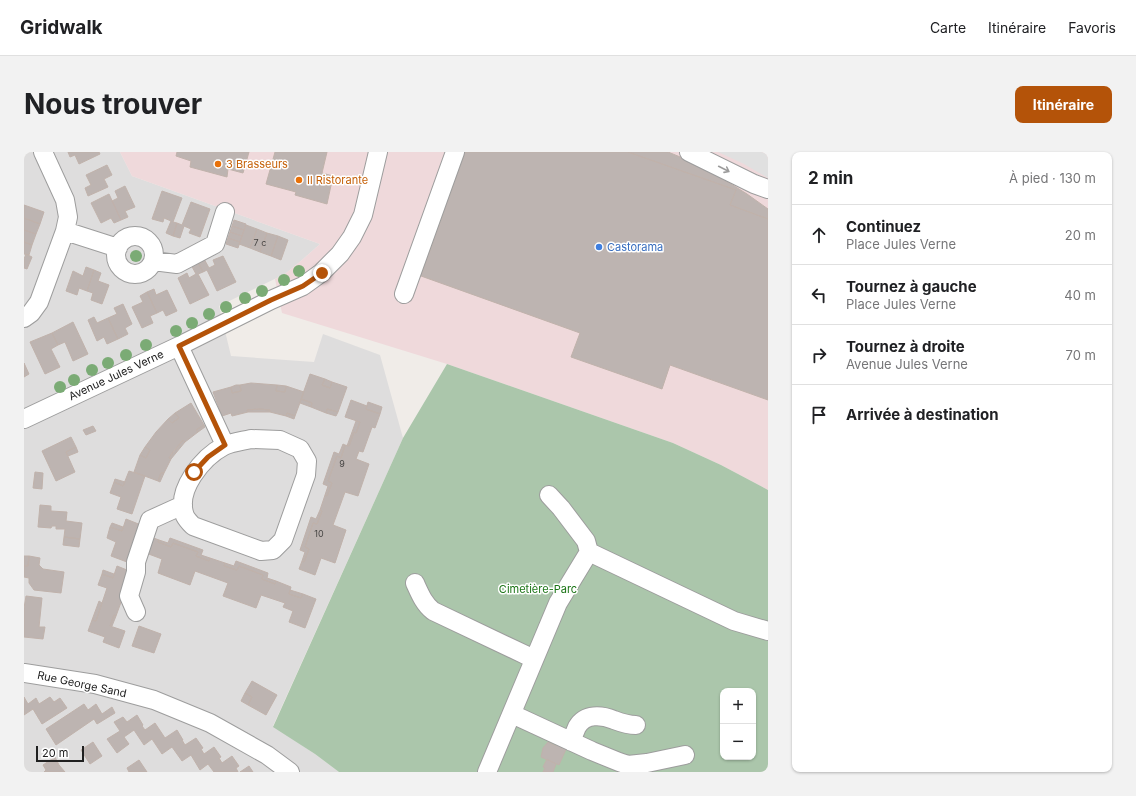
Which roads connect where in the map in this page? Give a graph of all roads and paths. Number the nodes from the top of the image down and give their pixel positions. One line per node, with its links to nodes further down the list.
1 (43, 152): 7 (street)
2 (378, 152): 12 (street, Avenue Jules Verne)
3 (455, 152): 10 (street)
4 (689, 152): 5 (street, one-way to 5)
5 (768, 190)
6 (225, 212): 9 (street)
7 (65, 231): 8 (street); 11 (street)
8 (118, 248): 9 (street); 9 (street)
9 (153, 261)
10 (404, 294)
11 (24, 318)
12 (179, 346): 13 (street, Avenue Jules Verne); 14 (street)
13 (24, 419)
14 (225, 445): 16 (street); 16 (street)
15 (549, 495): 17 (street)
16 (183, 505): 19 (street)
17 (589, 552): 20 (street); 21 (street)
18 (416, 584): 21 (street)
19 (136, 612)
20 (768, 631)
21 (534, 659): 23 (street)
22 (24, 673): 27 (street, Rue George Sand)
23 (512, 714): 25 (street); 28 (street)
24 (636, 724): 25 (street)
25 (572, 742): 26 (street)
26 (685, 755)
27 (290, 772)
28 (487, 772)

